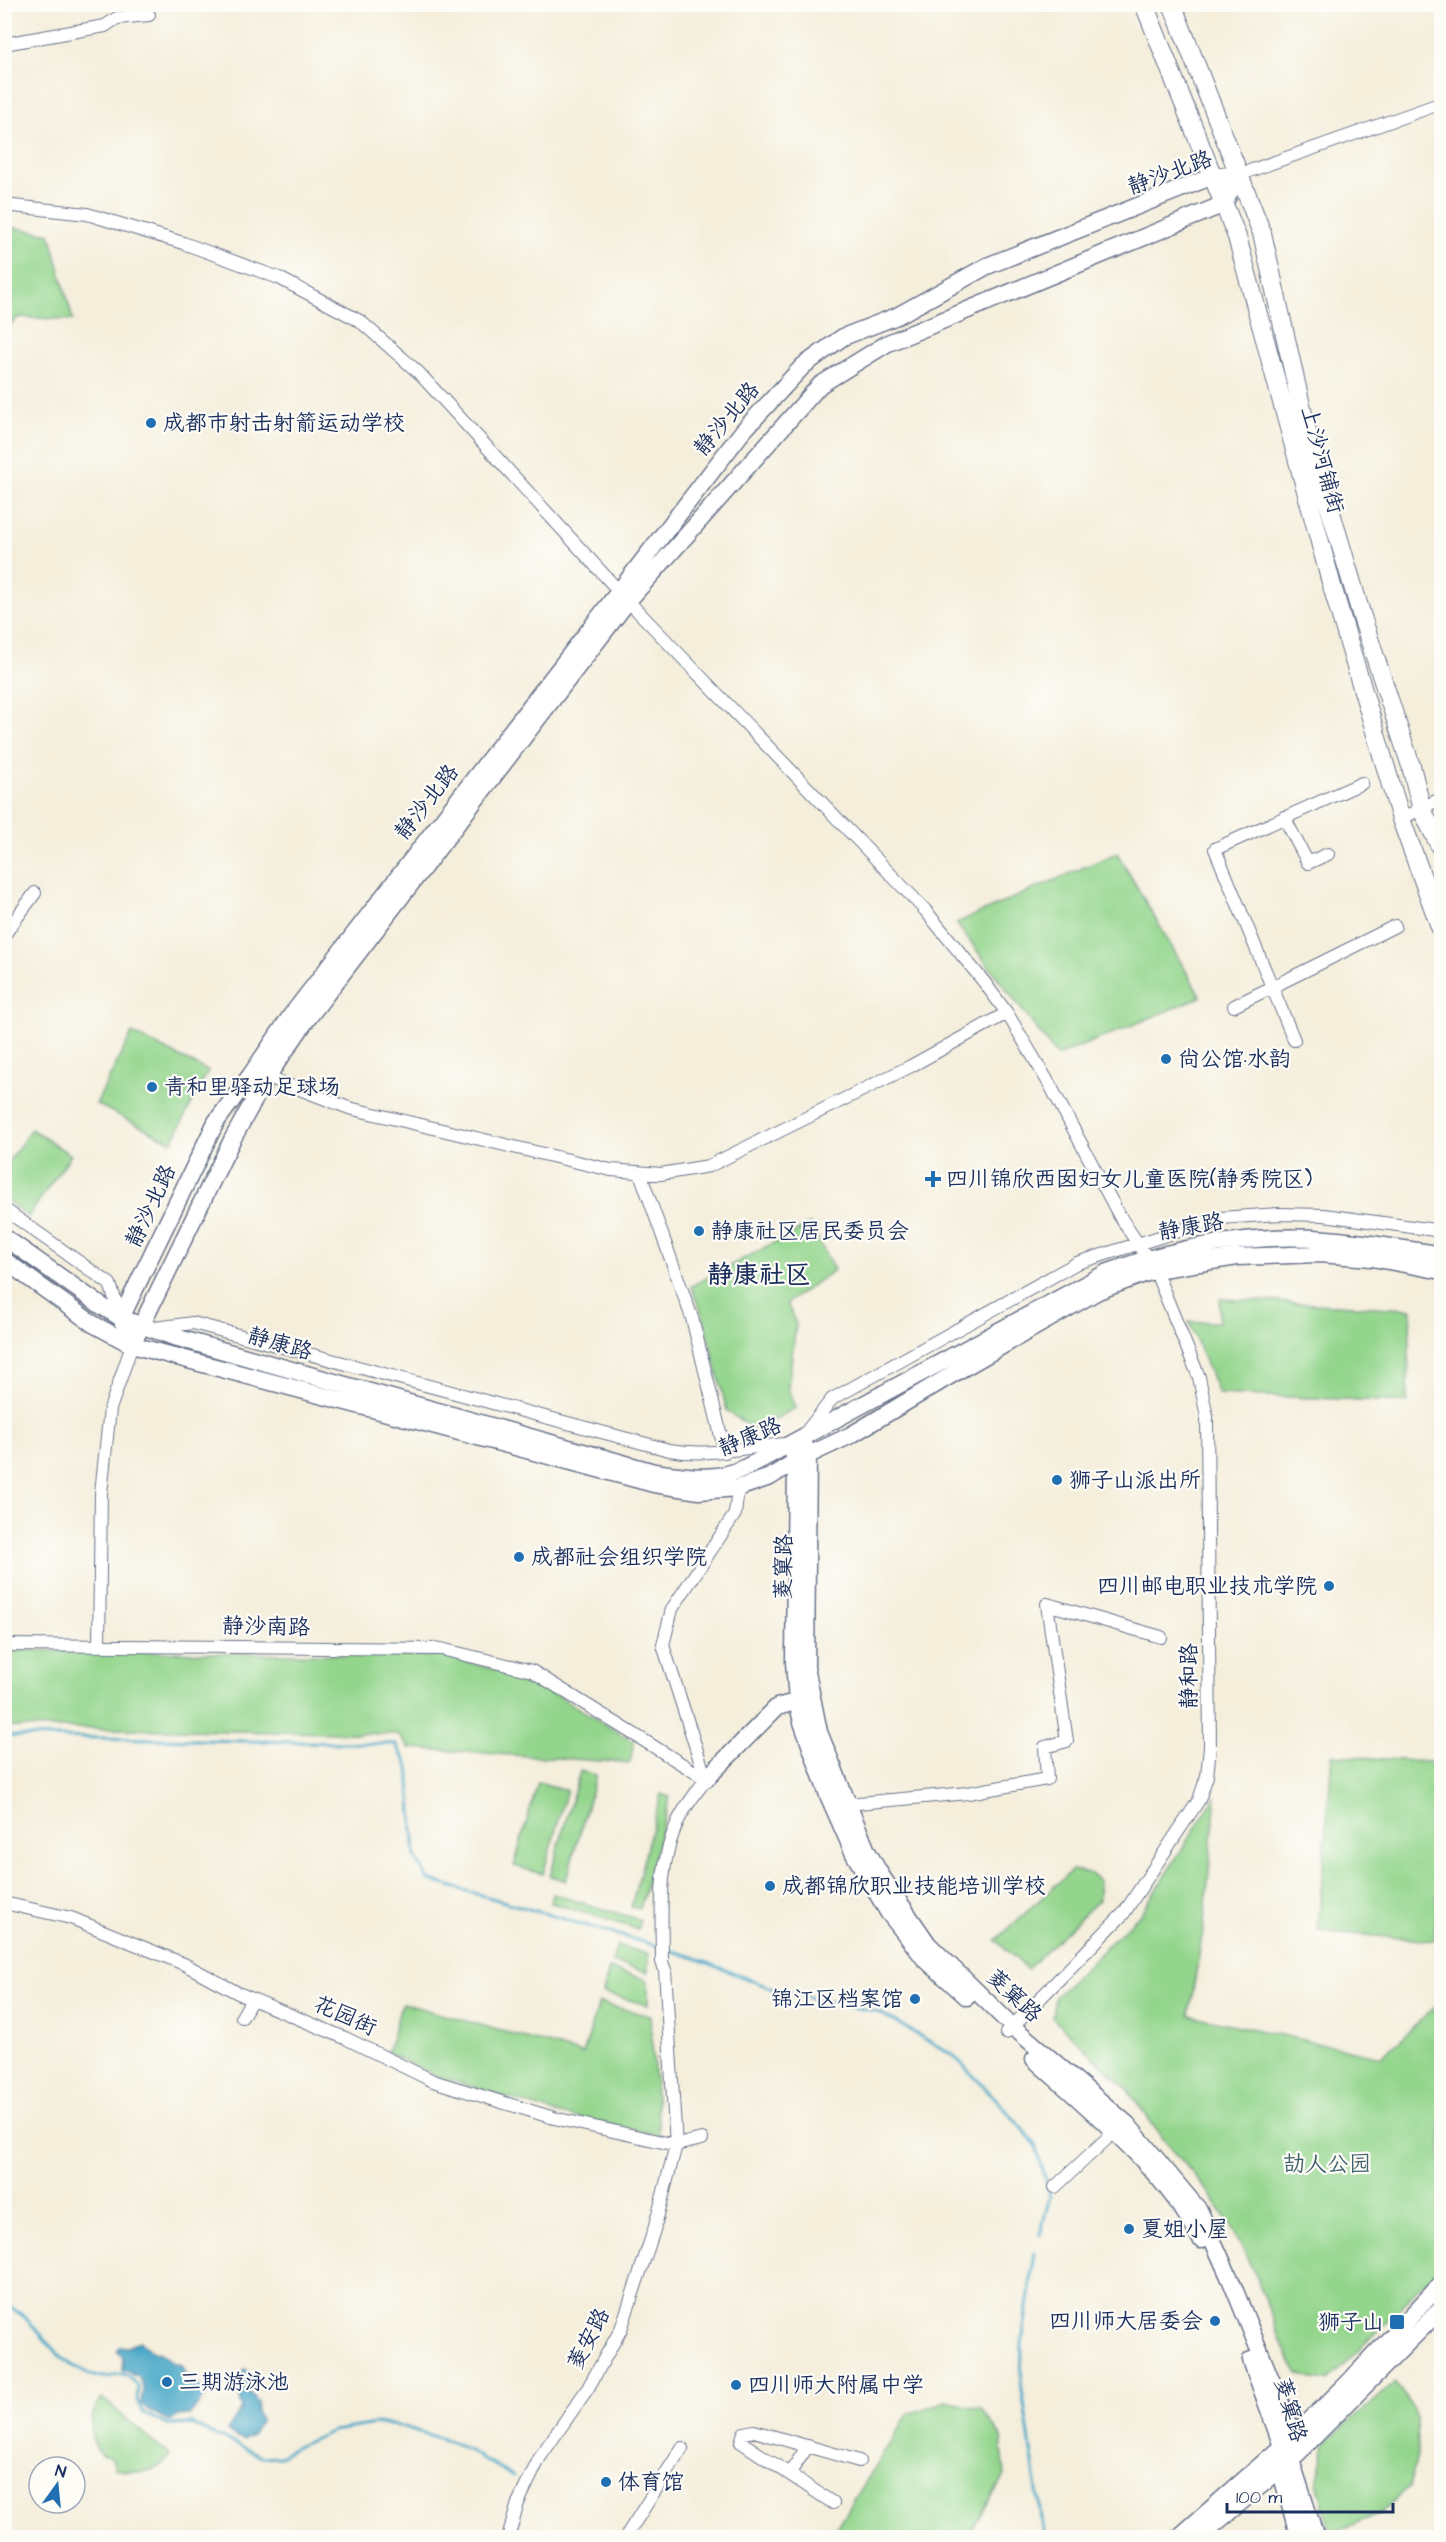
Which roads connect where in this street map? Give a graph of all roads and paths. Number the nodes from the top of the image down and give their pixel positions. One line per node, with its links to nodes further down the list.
1 (120, 4): 5 (street)
2 (1144, 4): 9 (main road, 上沙河铺街)
3 (1172, 4): 8 (main road, 上沙河铺街)
4 (148, 15): 5 (street)
5 (117, 18): 6 (street)
6 (4, 44)
7 (1442, 103): 8 (street)
8 (1238, 175): 9 (street, 静沙北路); 10 (street, 静沙北路); 15 (main road, 上沙河铺街)
9 (1213, 176): 10 (main road, 上沙河铺街); 12 (street, 静沙北路)
10 (1224, 204): 12 (street, 静沙北路); 17 (main road, 上沙河铺街)
11 (4, 205): 12 (street, 静和路)
12 (624, 595): 26 (street, 静和路); 28 (street, 静沙北路)
13 (1362, 783): 16 (street)
14 (1442, 798): 15 (street)
15 (1422, 810): 17 (street); 18 (main road, 上沙河铺街)
16 (1284, 817): 19 (street); 24 (street)
17 (1401, 819): 22 (main road, 上沙河铺街)
18 (1442, 850)
19 (1328, 854)
20 (35, 893): 23 (street)
21 (1395, 926): 24 (street)
22 (1442, 932)
23 (4, 935)
24 (1271, 988): 25 (street); 27 (street)
25 (1234, 1006)
26 (1007, 1013): 29 (street); 34 (street, 静和路)
27 (1294, 1040)
28 (260, 1074): 29 (street); 37 (street, 静沙北路); 38 (street, 静沙北路)
29 (640, 1173): 41 (street)
30 (4, 1209): 37 (street)
31 (1442, 1231): 34 (street)
32 (4, 1237): 37 (street, 静康路)
33 (1442, 1255): 34 (street, 静康路)
34 (1146, 1257): 36 (street, 静康路); 40 (street, 静康路); 40 (street); 42 (street, 静康路); 53 (street, 静和路)
35 (4, 1260): 39 (street, 静康路)
36 (1442, 1271)
37 (121, 1318): 38 (street, 静康路); 39 (street)
38 (146, 1327): 39 (street, 静沙北路); 40 (street, 静康路); 41 (street)
39 (132, 1345): 43 (street, 静康路); 46 (street)
40 (797, 1441): 41 (street); 42 (street, 菱窠路)
41 (725, 1452)
42 (802, 1458): 43 (street, 静康路); 47 (street, 菱窠路)
43 (738, 1488): 48 (street)
44 (1161, 1637): 49 (street)
45 (4, 1645): 46 (street, 静沙南路)
46 (99, 1646): 48 (street, 静沙南路)
47 (805, 1699): 48 (street); 49 (street, 菱窠路); 53 (street, 菱窠路)
48 (706, 1779): 56 (street, 菱安路)
49 (847, 1804): 53 (street, 菱窠路)
50 (4, 1903): 51 (street, 花园街)
51 (252, 1999): 52 (street); 56 (street, 花园街)
52 (242, 2017)
53 (1009, 2030): 54 (street, 菱窠路); 62 (street, 菱窠路)
54 (1114, 2132): 57 (street); 62 (street, 菱窠路)
55 (702, 2139): 56 (street)
56 (676, 2145): 66 (street, 菱安路)
57 (1055, 2187)
58 (1442, 2283): 62 (street)
59 (1442, 2308): 62 (street)
60 (808, 2446): 63 (street); 64 (street); 64 (street)
61 (682, 2448): 67 (street)
62 (1287, 2453): 68 (street); 69 (street); 70 (street, 菱窠路); 71 (street, 菱窠路)
63 (859, 2461)
64 (789, 2474): 65 (street)
65 (833, 2503)
66 (508, 2538)
67 (625, 2538)
68 (1178, 2538)
69 (1198, 2538)
70 (1299, 2538)
71 (1316, 2538)

